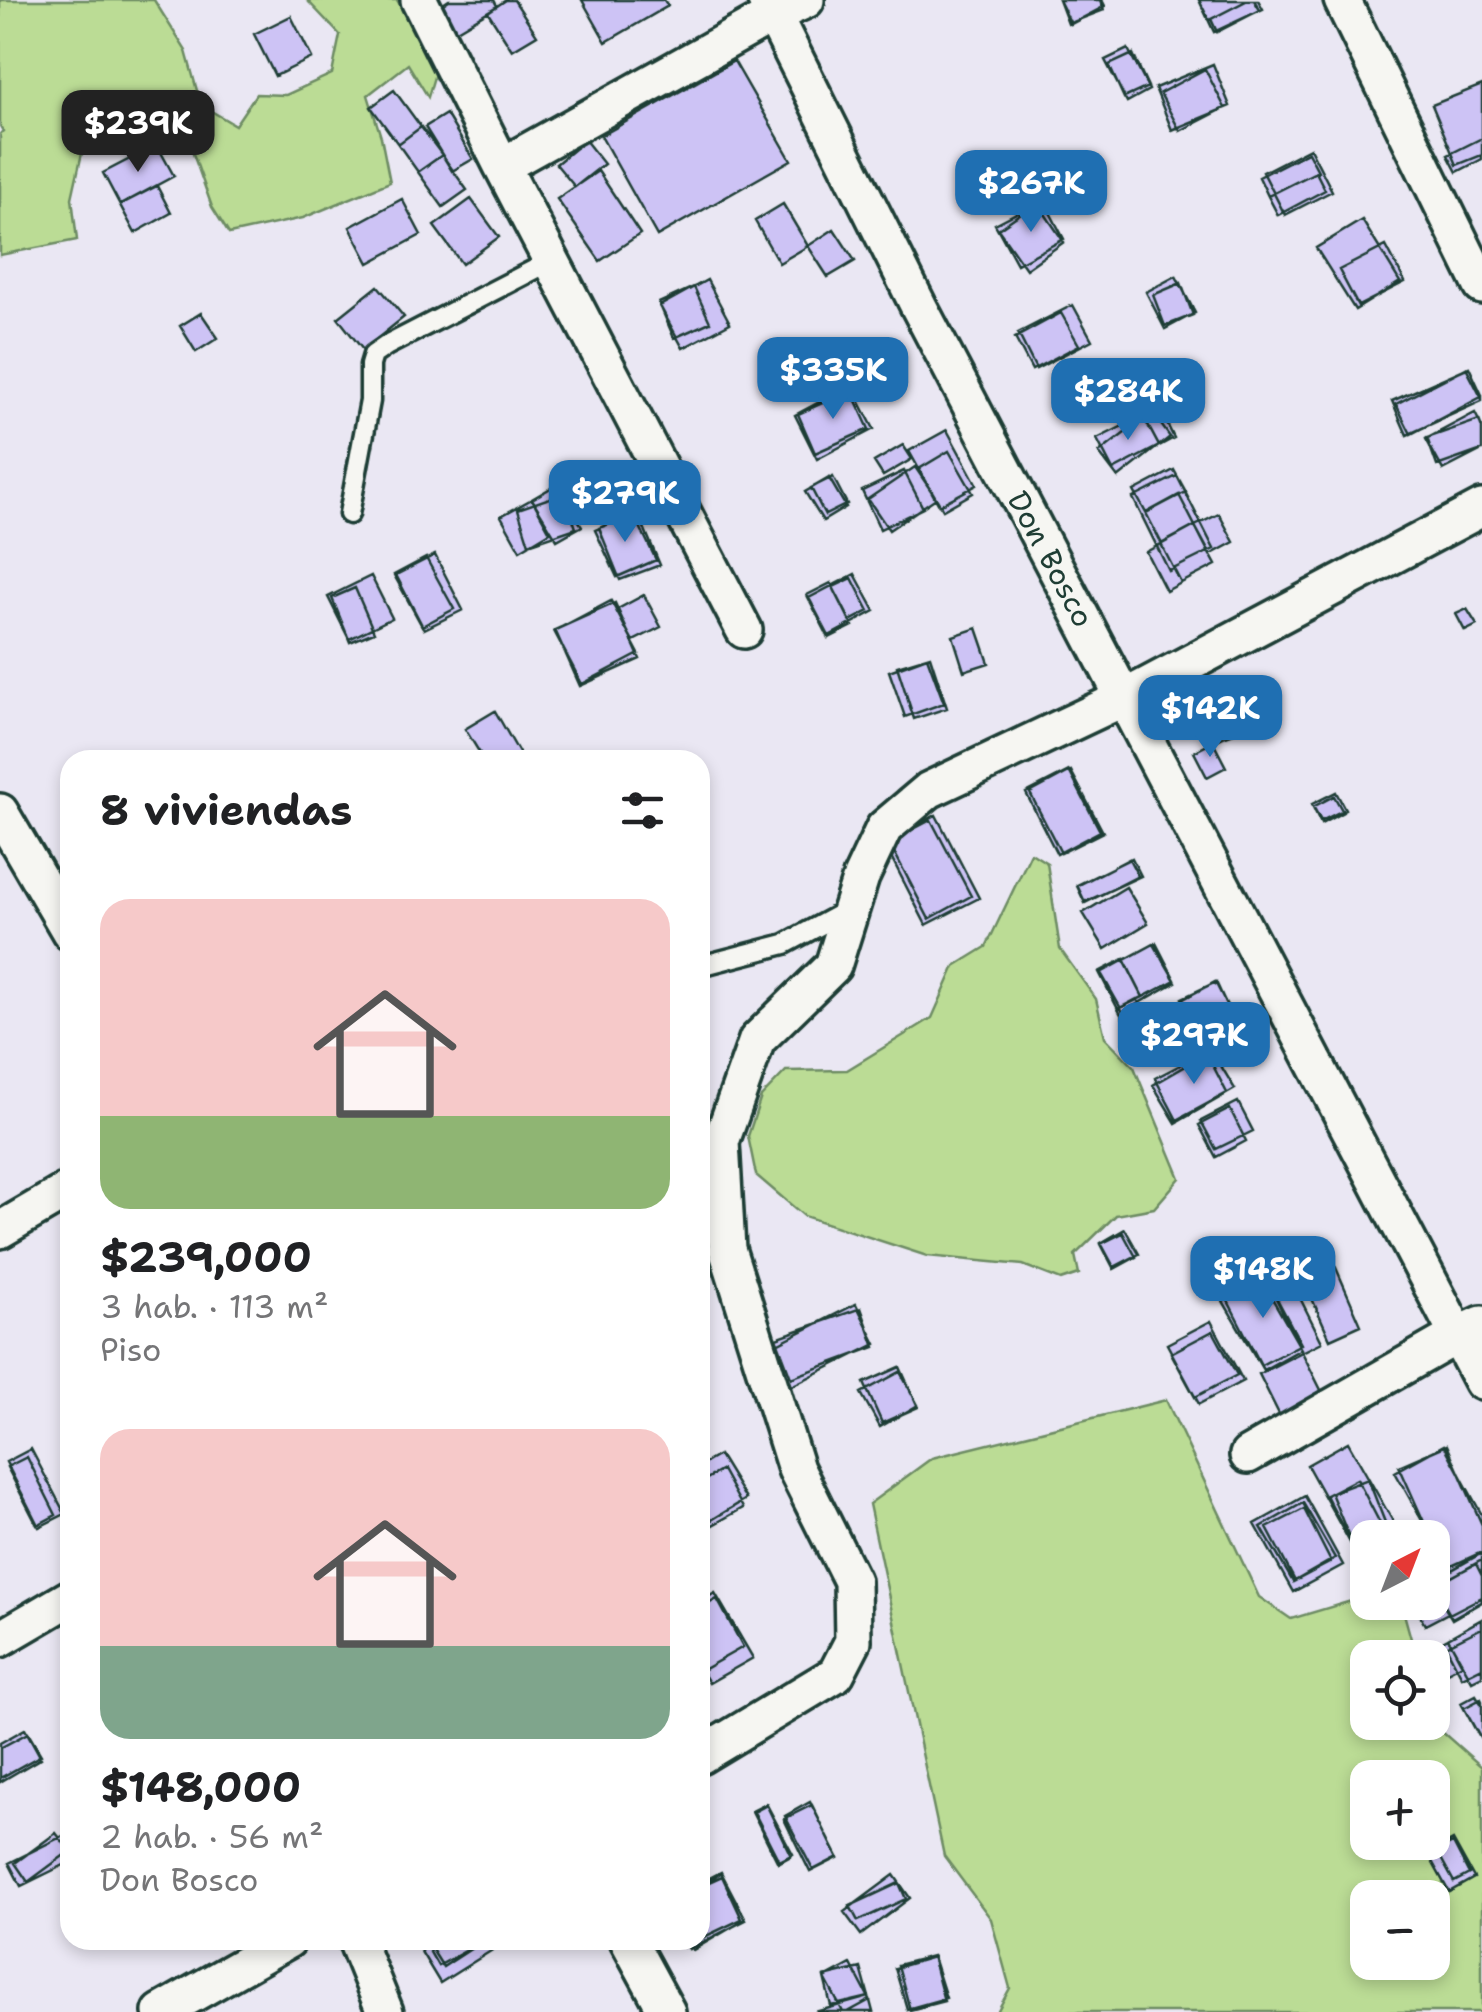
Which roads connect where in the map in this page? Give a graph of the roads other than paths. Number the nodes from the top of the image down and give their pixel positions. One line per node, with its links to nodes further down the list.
1 (419, 0): 4 (street)
2 (1342, 0): 6 (street)
3 (782, 5): 4 (street); 10 (street, Don Bosco)
4 (502, 166): 5 (street)
5 (552, 261): 8 (lane); 9 (street)
6 (1482, 286)
7 (1482, 508): 10 (street)
8 (349, 514)
9 (744, 630)
10 (1124, 698): 12 (street); 17 (street, Don Bosco)
11 (0, 812): 13 (street)
12 (851, 908): 14 (lane); 22 (street)
13 (60, 915)
14 (710, 963)
15 (60, 1195): 16 (street)
16 (0, 1230)
17 (1470, 1329): 18 (street, Don Bosco); 19 (street)
18 (1482, 1382)
19 (1248, 1455)
20 (60, 1604): 21 (street)
21 (0, 1638)
22 (710, 1750)
23 (270, 1950): 26 (street)
24 (360, 1950): 27 (street)
25 (633, 1950): 28 (street)
26 (162, 2012)
27 (386, 2012)
28 (667, 2012)

